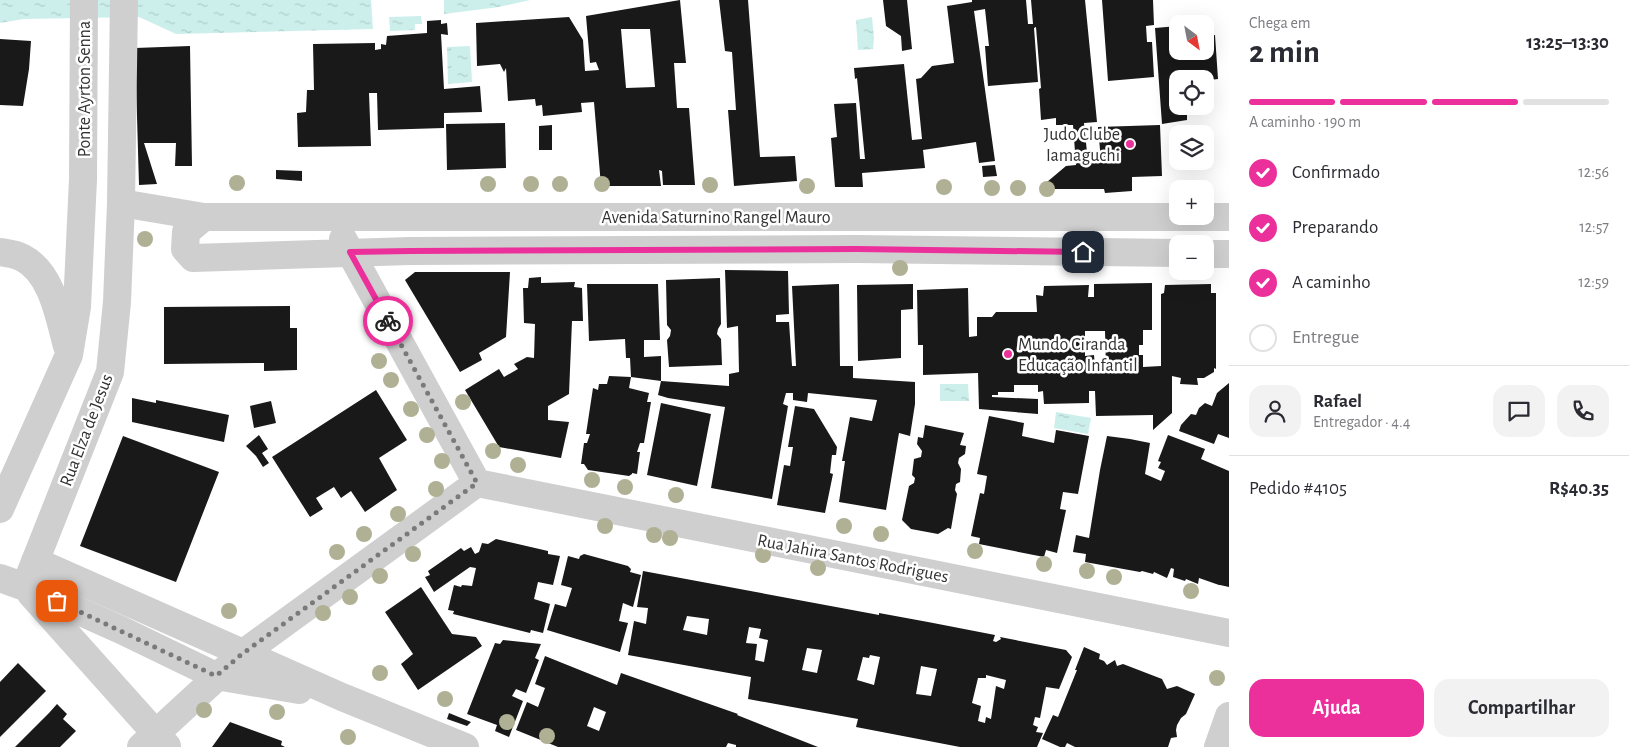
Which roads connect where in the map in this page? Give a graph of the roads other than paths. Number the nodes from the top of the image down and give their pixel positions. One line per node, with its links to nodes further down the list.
1 (84, 0): 14 (street, Ponte Ayrton Senna)
2 (124, 0): 3 (street, Rua Elza de Jesus)
3 (122, 203): 4 (street, Avenida Saturnino Rangel Mauro); 17 (street, Rua Elza de Jesus)
4 (204, 217): 5 (street, Avenida Saturnino Rangel Mauro); 10 (street, Avenida Saturnino Rangel Mauro)
5 (332, 217): 7 (street, Avenida Saturnino Rangel Mauro); 10 (street)
6 (1229, 217): 7 (street, Avenida Saturnino Rangel Mauro)
7 (857, 218): 8 (street)
8 (857, 249): 10 (street, Avenida Saturnino Rangel Mauro); 11 (street, Avenida Saturnino Rangel Mauro)
9 (0, 252): 14 (street)
10 (350, 252): 15 (street)
11 (1169, 253)
12 (1214, 254): 13 (street)
13 (1229, 254)
14 (69, 355): 16 (street)
15 (477, 483): 19 (street, Rua Jahira Santos Rodrigues); 20 (street)
16 (0, 509)
17 (35, 561): 18 (street, Rua Elza de Jesus); 20 (street)
18 (13, 582): 21 (street); 24 (street)
19 (1229, 633)
20 (242, 654): 21 (street); 22 (street)
21 (216, 676): 22 (street); 24 (street)
22 (342, 698): 25 (street)
23 (1229, 716): 26 (street)
24 (154, 743)
25 (465, 747)
26 (1218, 747)

